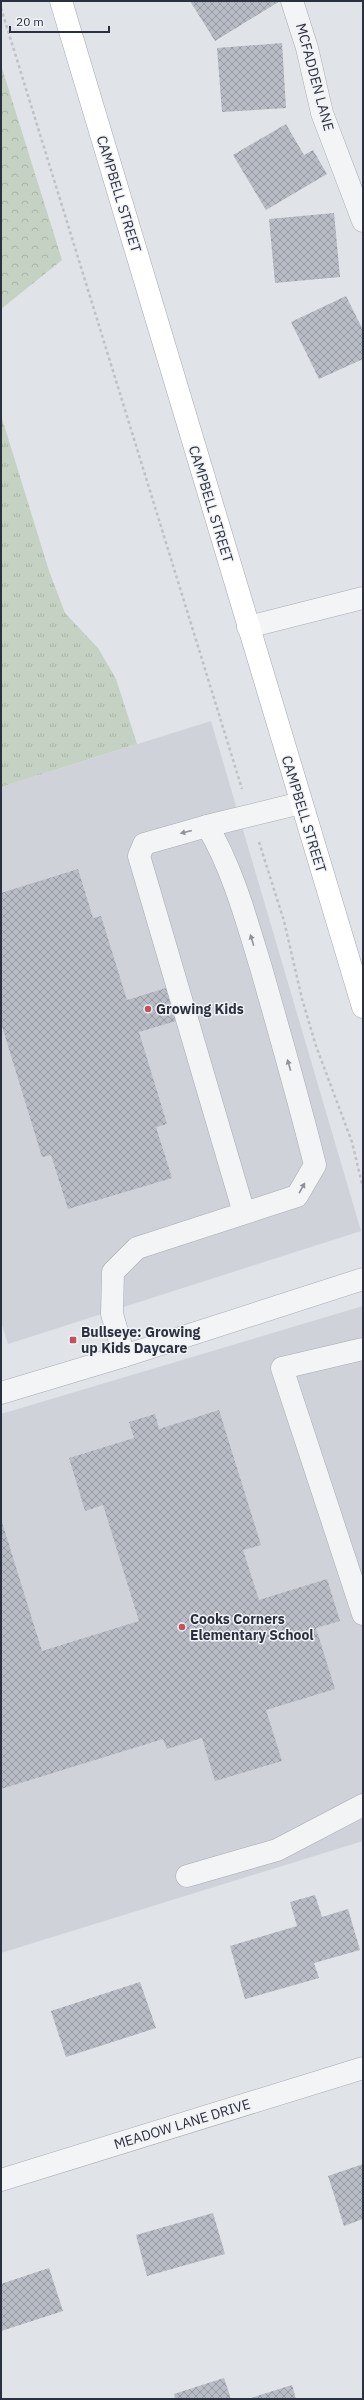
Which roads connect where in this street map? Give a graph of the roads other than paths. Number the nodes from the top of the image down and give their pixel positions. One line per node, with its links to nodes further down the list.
1 (61, 1): 5 (main road, CAMPBELL STREET)
2 (292, 1): 3 (street, MCFADDEN LANE)
3 (363, 220)
4 (363, 598): 5 (street)
5 (248, 627): 6 (main road, CAMPBELL STREET)
6 (301, 803): 7 (street); 8 (main road, CAMPBELL STREET)
7 (207, 826): 9 (street, one-way to 7); 9 (street, one-way to 9)
8 (363, 1007)
9 (250, 1211): 12 (street)
10 (363, 1279): 12 (street)
11 (363, 1349): 14 (street)
12 (124, 1356): 13 (street)
13 (1, 1393)
14 (363, 1614)
15 (363, 1805): 16 (street)
16 (187, 1876)
17 (363, 2068): 18 (street, MEADOW LANE DRIVE)
18 (1, 2180)

